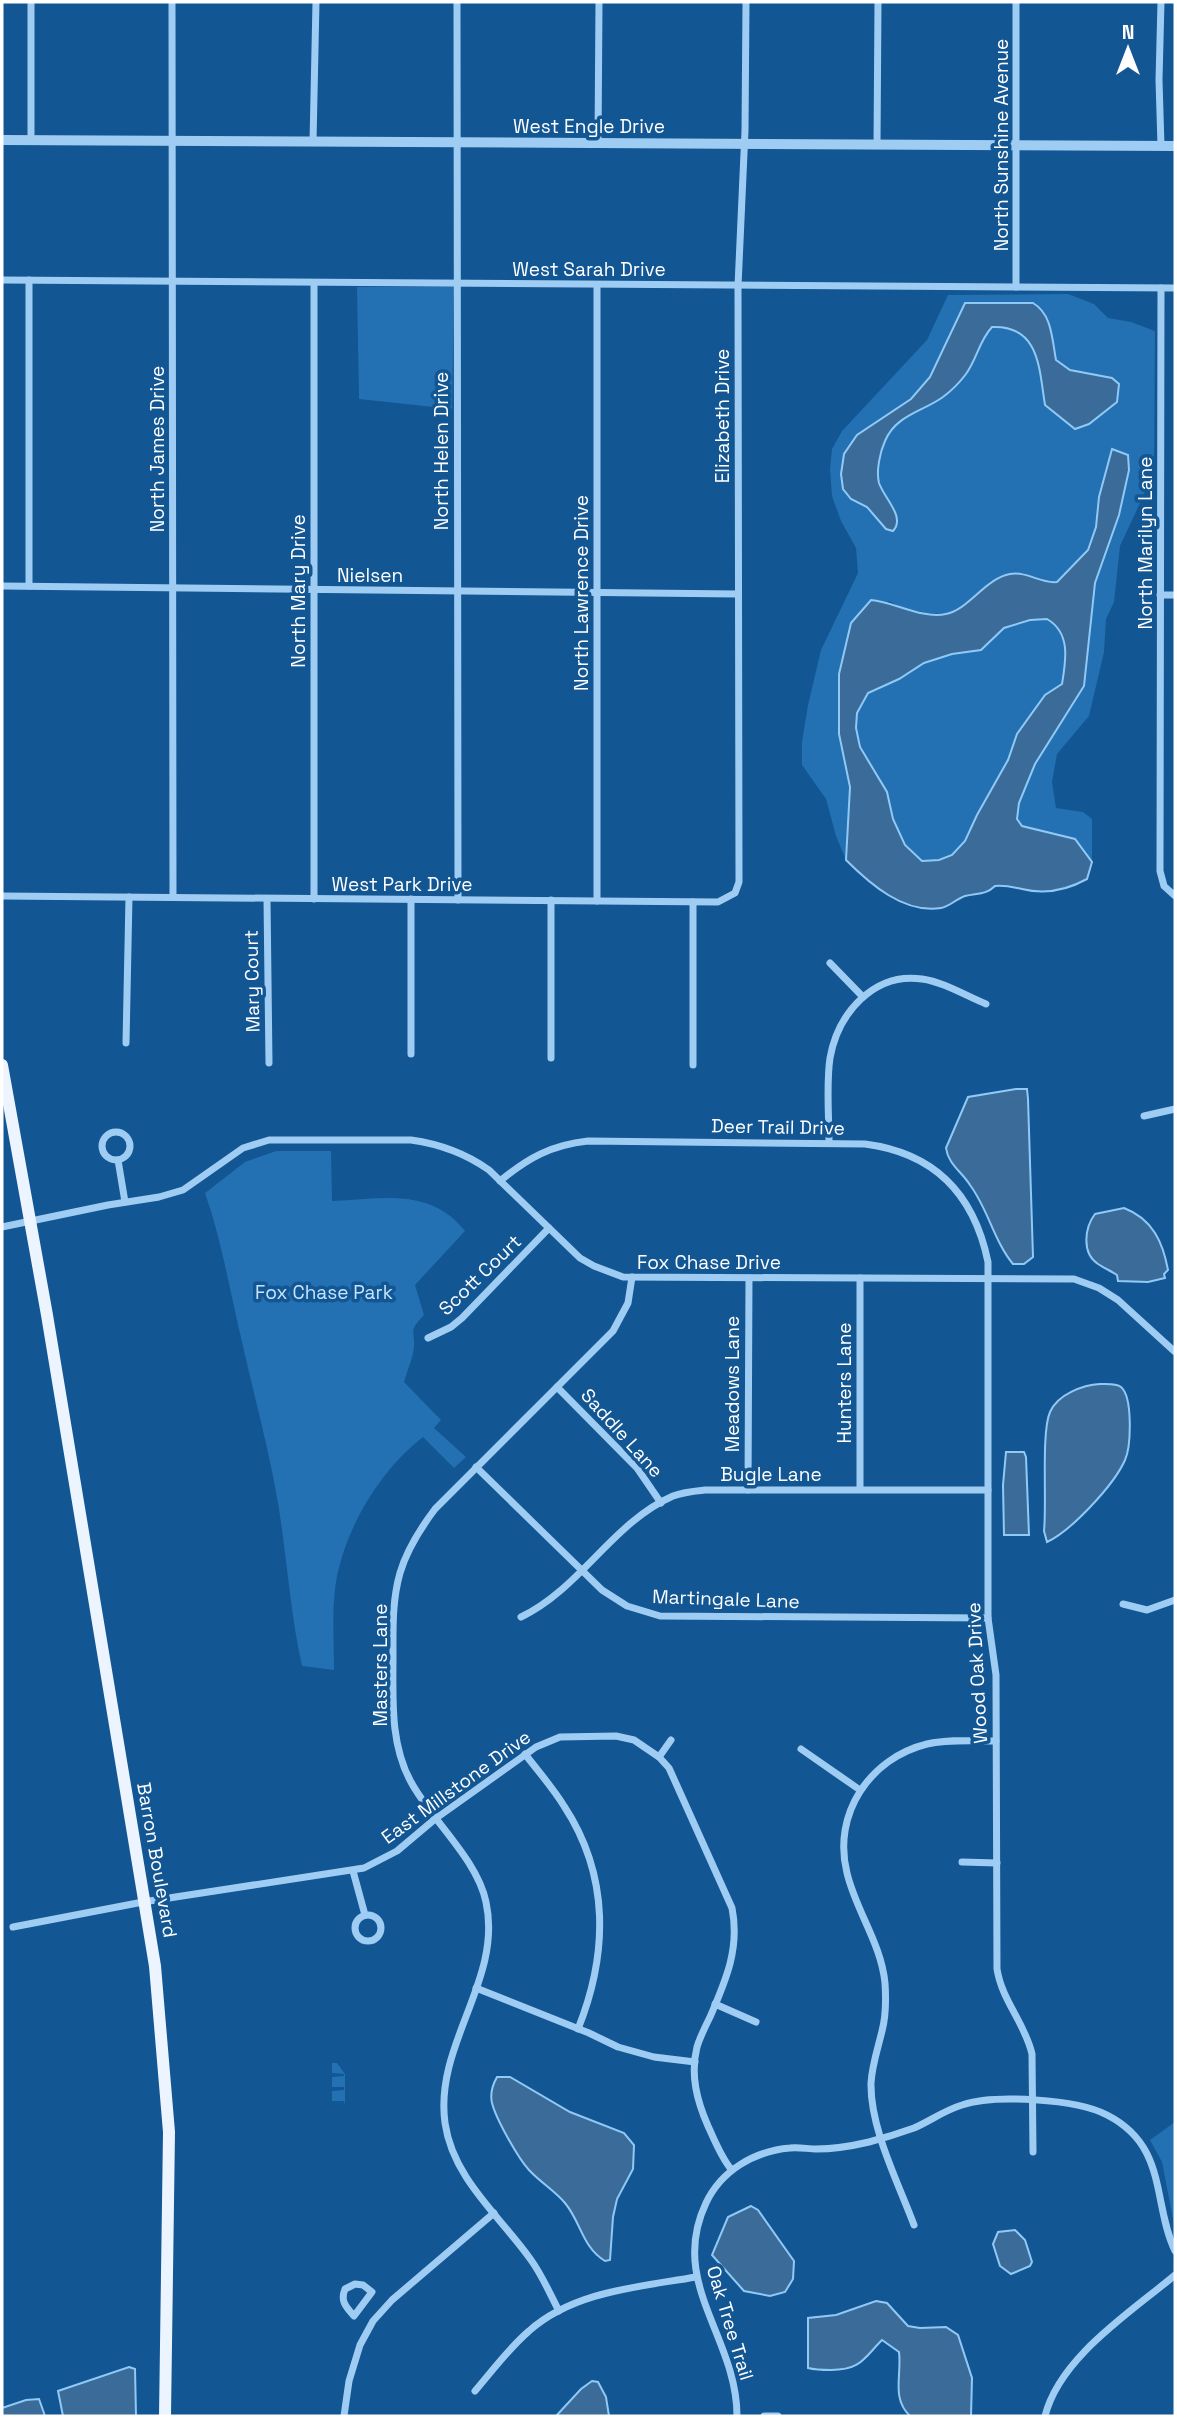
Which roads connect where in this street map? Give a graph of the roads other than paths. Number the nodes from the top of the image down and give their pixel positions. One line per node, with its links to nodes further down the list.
1 (31, 2): 11 (street)
2 (172, 2): 12 (street, North James Drive)
3 (316, 2): 13 (street)
4 (457, 2): 14 (street, North Helen Drive)
5 (599, 2): 15 (street)
6 (746, 2): 16 (street, Elizabeth Drive)
7 (878, 2): 17 (street)
8 (1016, 2): 18 (street, North Sunshine Avenue)
9 (1161, 2): 19 (street)
10 (2, 140): 11 (street, West Engle Drive)
11 (31, 140): 12 (street, West Engle Drive)
12 (172, 141): 13 (street, West Engle Drive); 23 (street, North James Drive)
13 (313, 142): 14 (street, West Engle Drive)
14 (456, 142): 15 (street, West Engle Drive); 25 (street, North Helen Drive)
15 (598, 143): 16 (street, West Engle Drive)
16 (743, 144): 17 (street, West Engle Drive); 27 (street, Elizabeth Drive)
17 (877, 145): 18 (street, West Engle Drive)
18 (1018, 146): 19 (street, West Engle Drive); 28 (street, North Sunshine Avenue)
19 (1161, 146): 20 (street, West Engle Drive)
20 (1175, 146)
21 (2, 280): 22 (street, West Sarah Drive)
22 (29, 280): 23 (street, West Sarah Drive); 32 (street)
23 (173, 281): 24 (street, West Sarah Drive); 33 (street, North James Drive)
24 (314, 284): 25 (street, West Sarah Drive); 34 (street, North Mary Drive)
25 (457, 284): 26 (street, West Sarah Drive); 35 (street, North Helen Drive)
26 (597, 285): 27 (street, West Sarah Drive); 36 (street, North Lawrence Drive)
27 (738, 286): 28 (street, West Sarah Drive); 37 (street, Elizabeth Drive)
28 (1016, 287): 29 (street, West Sarah Drive)
29 (1161, 288): 30 (street, West Sarah Drive); 38 (street, North Marilyn Lane)
30 (1175, 288)
31 (2, 586): 32 (street, Nielsen)
32 (29, 586): 33 (street, Nielsen)
33 (173, 586): 34 (street, Nielsen); 44 (street, North James Drive)
34 (314, 590): 35 (street, Nielsen); 46 (street, North Mary Drive)
35 (457, 591): 36 (street, Nielsen); 48 (street, North Helen Drive)
36 (597, 592): 37 (street, Nielsen); 50 (street, North Lawrence Drive)
37 (737, 594): 40 (street, Elizabeth Drive)
38 (1160, 595): 39 (street); 42 (street, North Marilyn Lane)
39 (1175, 595)
40 (739, 830): 51 (street, West Park Drive)
41 (2, 895): 43 (street, West Park Drive)
42 (1175, 896)
43 (129, 897): 44 (street, West Park Drive); 55 (street)
44 (173, 897): 45 (street, West Park Drive)
45 (267, 899): 46 (street, West Park Drive); 58 (street, Mary Court)
46 (314, 899): 47 (street, West Park Drive)
47 (411, 899): 48 (street, West Park Drive); 56 (street)
48 (458, 900): 49 (street, West Park Drive)
49 (551, 900): 50 (street, West Park Drive); 57 (street)
50 (597, 901): 51 (street, West Park Drive)
51 (693, 902): 60 (street)
52 (830, 963): 53 (street)
53 (863, 997): 54 (street); 63 (street)
54 (986, 1004)
55 (126, 1044)
56 (411, 1054)
57 (551, 1058)
58 (269, 1063)
59 (2, 1065): 67 (main road, Barron Boulevard)
60 (693, 1065)
61 (1175, 1109): 62 (street)
62 (1144, 1116)
63 (829, 1143): 65 (street, Deer Trail Drive); 73 (street, Deer Trail Drive)
64 (118, 1160): 64 (street); 66 (street)
65 (500, 1181): 66 (street, Fox Chase Drive); 69 (street, Fox Chase Drive)
66 (125, 1202): 67 (street, Fox Chase Drive)
67 (29, 1222): 68 (street, Fox Chase Drive); 97 (main road, Barron Boulevard)
68 (2, 1227)
69 (549, 1228): 70 (street, Fox Chase Drive); 74 (street, Scott Court)
70 (632, 1277): 71 (street, Fox Chase Drive); 76 (street, Masters Lane)
71 (748, 1278): 72 (street, Fox Chase Drive); 79 (street, Meadows Lane)
72 (860, 1278): 73 (street, Fox Chase Drive); 78 (street, Hunters Lane)
73 (988, 1278): 75 (street, Fox Chase Drive); 80 (street, Wood Oak Drive)
74 (429, 1338)
75 (1175, 1352)
76 (557, 1387): 77 (street, Masters Lane); 81 (street, Saddle Lane)
77 (476, 1467): 82 (street, Martingale Lane); 93 (street, Masters Lane)
78 (860, 1489): 79 (street, Bugle Lane); 80 (street, Bugle Lane)
79 (748, 1490): 81 (street, Bugle Lane)
80 (988, 1490): 86 (street, Wood Oak Drive)
81 (661, 1503): 82 (street, Bugle Lane)
82 (583, 1571): 85 (street, Bugle Lane); 86 (street, Martingale Lane)
83 (1175, 1600): 84 (street)
84 (1123, 1604)
85 (521, 1617)
86 (988, 1618): 88 (street, Wood Oak Drive)
87 (671, 1740): 91 (street)
88 (996, 1741): 92 (street); 95 (street, Wood Oak Drive)
89 (801, 1749): 92 (street)
90 (526, 1754): 91 (street, East Millstone Drive); 93 (street, East Millstone Drive); 103 (street)
91 (659, 1757): 101 (street)
92 (860, 1790): 106 (street)
93 (435, 1819): 96 (street, East Millstone Drive); 100 (street, Masters Lane)
94 (962, 1862): 95 (street)
95 (997, 1863): 105 (street, Wood Oak Drive)
96 (353, 1871): 97 (street, East Millstone Drive); 98 (street)
97 (143, 1902): 99 (street, East Millstone Drive); 118 (main road, Barron Boulevard)
98 (365, 1915)
99 (13, 1927)
100 (476, 1988): 103 (street); 109 (street, Masters Lane)
101 (715, 2004): 102 (street); 104 (street)
102 (756, 2022)
103 (578, 2029): 104 (street)
104 (695, 2062): 108 (street)
105 (1032, 2101): 106 (street, Oak Tree Trail); 107 (street, Wood Oak Drive); 111 (street, Oak Tree Trail)
106 (882, 2137): 108 (street, Oak Tree Trail); 110 (street)
107 (1033, 2152)
108 (731, 2169): 113 (street, Oak Tree Trail)
109 (494, 2213): 115 (street, Masters Lane); 116 (street)
110 (914, 2224)
111 (1175, 2251)
112 (1175, 2275): 123 (street)
113 (696, 2277): 115 (street); 120 (street, Oak Tree Trail)
114 (362, 2306): 114 (street); 116 (street)
115 (559, 2311): 117 (street)
116 (377, 2317): 119 (street)
117 (475, 2391)
118 (165, 2416)
119 (344, 2416)
120 (737, 2416)
121 (764, 2416): 122 (street)
122 (778, 2416)
123 (1045, 2416)

